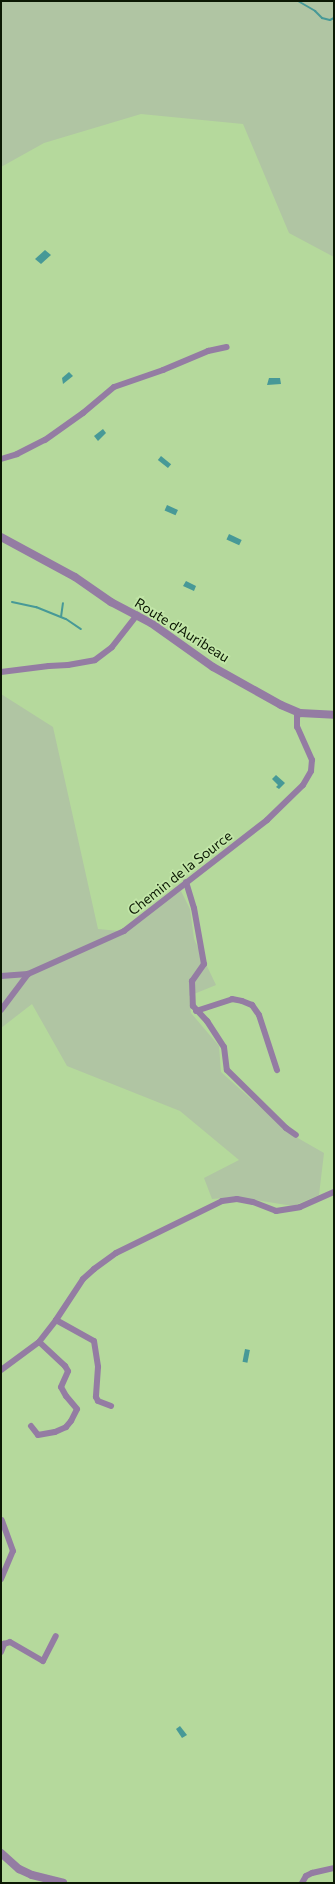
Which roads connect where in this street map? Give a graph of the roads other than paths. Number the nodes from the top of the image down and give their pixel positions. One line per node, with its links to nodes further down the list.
1 (227, 347): 2 (street)
2 (1, 459)
3 (1, 537): 4 (street, Route d'Auribeau)
4 (137, 616): 5 (street); 6 (street, Route d'Auribeau)
5 (1, 672)
6 (297, 712): 7 (street, Route d'Auribeau); 8 (street, Chemin de la Source)
7 (334, 715)
8 (186, 882): 9 (street, Chemin de la Source); 12 (street)
9 (28, 974): 10 (street); 11 (street, Chemin de la Source)
10 (1, 976)
11 (1, 1010)
12 (196, 1011): 13 (street); 14 (street)
13 (277, 1070)
14 (296, 1135)
15 (334, 1192): 16 (street)
16 (56, 1320): 17 (street); 19 (street)
17 (39, 1342): 18 (street); 20 (street)
18 (1, 1370)
19 (111, 1406)
20 (31, 1426)
21 (2, 1520): 22 (street)
22 (1, 1579)
23 (56, 1636): 24 (street)
24 (1, 1652)
25 (1, 1853): 27 (street)
26 (333, 1868): 28 (street)
27 (63, 1883)
28 (302, 1883)

